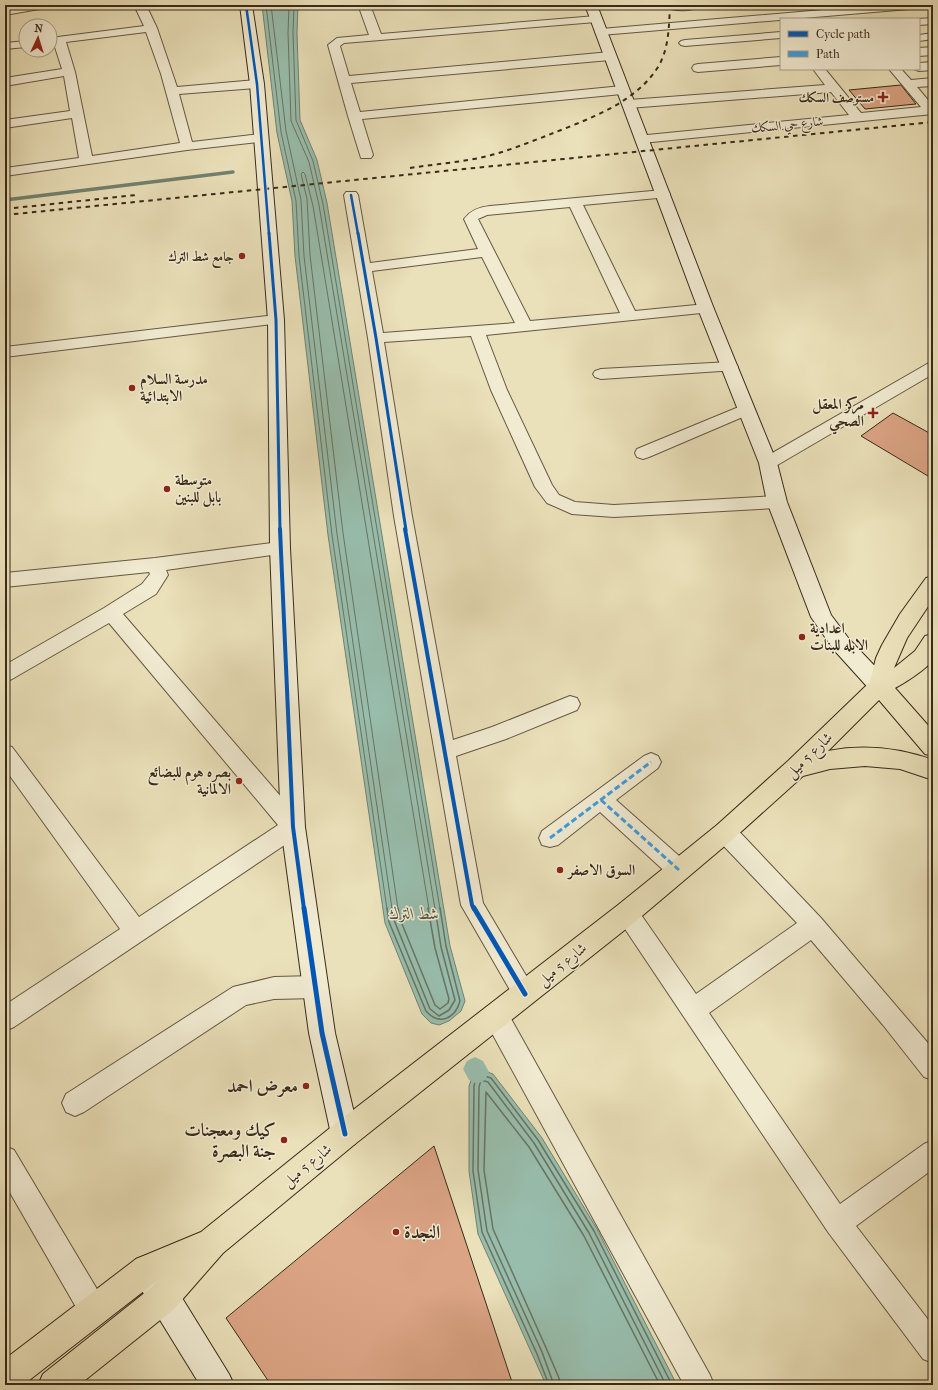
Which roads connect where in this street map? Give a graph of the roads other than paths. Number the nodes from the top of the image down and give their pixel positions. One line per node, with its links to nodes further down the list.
1 (45, 5): 7 (street)
2 (140, 5): 17 (street)
3 (246, 5): 40 (street)
4 (696, 5): 8 (street)
5 (769, 5): 14 (street)
6 (921, 5): 11 (street)
7 (31, 6): 10 (street)
8 (675, 7)
9 (366, 10): 20 (street)
10 (5, 12)
11 (847, 12): 12 (street)
12 (790, 18)
13 (596, 19): 14 (street); 20 (street); 29 (street)
14 (780, 19)
15 (933, 21): 16 (street)
16 (920, 22)
17 (151, 28): 22 (street); 43 (street)
18 (780, 35): 23 (street)
19 (933, 36): 21 (street)
20 (376, 37): 37 (street)
21 (920, 38)
22 (58, 40)
23 (685, 43)
24 (18, 45): 25 (street)
25 (5, 46)
26 (58, 47): 36 (street)
27 (933, 51): 28 (street)
28 (920, 52)
29 (610, 56): 37 (street); 44 (street)
30 (780, 61): 33 (street)
31 (933, 66): 32 (street)
32 (920, 67)
33 (698, 68)
34 (820, 70): 42 (street)
35 (897, 70): 41 (street)
36 (69, 72): 38 (street); 46 (street)
37 (344, 80): 47 (street)
38 (5, 82)
39 (933, 82): 41 (street)
40 (257, 84): 43 (street); 50 (street)
41 (908, 84): 45 (street)
42 (834, 88): 44 (street); 48 (street)
43 (173, 91): 52 (street)
44 (625, 97): 47 (street); 51 (street)
45 (932, 110): 48 (street, شارع حي السكك)
46 (77, 114): 49 (street); 54 (street)
47 (354, 116): 53 (street)
48 (858, 118): 51 (street, شارع حي السكك)
49 (5, 124)
50 (261, 138): 52 (street); 63 (street)
51 (642, 139): 56 (street)
52 (187, 146): 54 (street)
53 (366, 155)
54 (86, 160): 55 (street)
55 (5, 172)
56 (663, 194): 58 (street); 61 (street)
57 (351, 195): 60 (street)
58 (575, 202): 59 (street); 62 (street)
59 (487, 252): 60 (street); 64 (street)
60 (364, 268): 66 (street)
61 (706, 309): 62 (street); 68 (street)
62 (629, 315): 64 (street)
63 (276, 320): 67 (street); 75 (street)
64 (524, 325): 65 (street)
65 (477, 331): 66 (street); 74 (street)
66 (376, 338): 85 (street)
67 (5, 352)
68 (730, 367): 70 (street); 71 (street)
69 (933, 367): 73 (street)
70 (600, 374)
71 (746, 409): 72 (street); 73 (street)
72 (642, 453)
73 (768, 463): 74 (street)
74 (777, 502): 82 (street)
75 (280, 548): 76 (street); 91 (street)
76 (155, 565): 77 (street); 79 (street)
77 (5, 580)
78 (933, 584): 82 (main road)
79 (111, 613): 81 (street); 91 (street)
80 (933, 642): 82 (main road, شارع 5 ميل)
81 (5, 674)
82 (880, 686): 84 (main road); 88 (main road, شارع 5 ميل)
83 (570, 704): 85 (street)
84 (933, 747)
85 (445, 751): 99 (street)
86 (5, 753): 97 (street)
87 (651, 762): 90 (street)
88 (796, 768): 89 (main road); 92 (main road, شارع 5 ميل)
89 (933, 770)
90 (601, 800): 93 (street); 94 (street)
91 (294, 827): 97 (street); 98 (street)
92 (725, 832): 94 (main road, شارع 5 ميل); 96 (street)
93 (550, 838)
94 (678, 870): 95 (main road, شارع 5 ميل)
95 (627, 913): 99 (main road, شارع 5 ميل); 100 (street)
96 (813, 925): 100 (street); 103 (street)
97 (136, 932): 102 (street)
98 (316, 987): 104 (street); 105 (street)
99 (525, 994): 101 (main road, شارع 5 ميل)
100 (693, 1010): 108 (street)
101 (496, 1016): 105 (main road, شارع 5 ميل); 117 (street)
102 (5, 1019)
103 (933, 1068)
104 (75, 1103)
105 (345, 1134): 109 (main road, شارع 5 ميل)
106 (933, 1153): 108 (street)
107 (5, 1159): 112 (street)
108 (837, 1223): 113 (street)
109 (212, 1242): 110 (main road, شارع 5 ميل); 111 (main road, شارع 5 ميل)
110 (147, 1270): 111 (street); 112 (main road, شارع 5 ميل)
111 (163, 1298): 115 (main road, شارع 5 ميل); 116 (street)
112 (94, 1311): 114 (main road, شارع 5 ميل)
113 (933, 1349)
114 (5, 1379)
115 (54, 1385)
116 (217, 1385)
117 (700, 1385)

